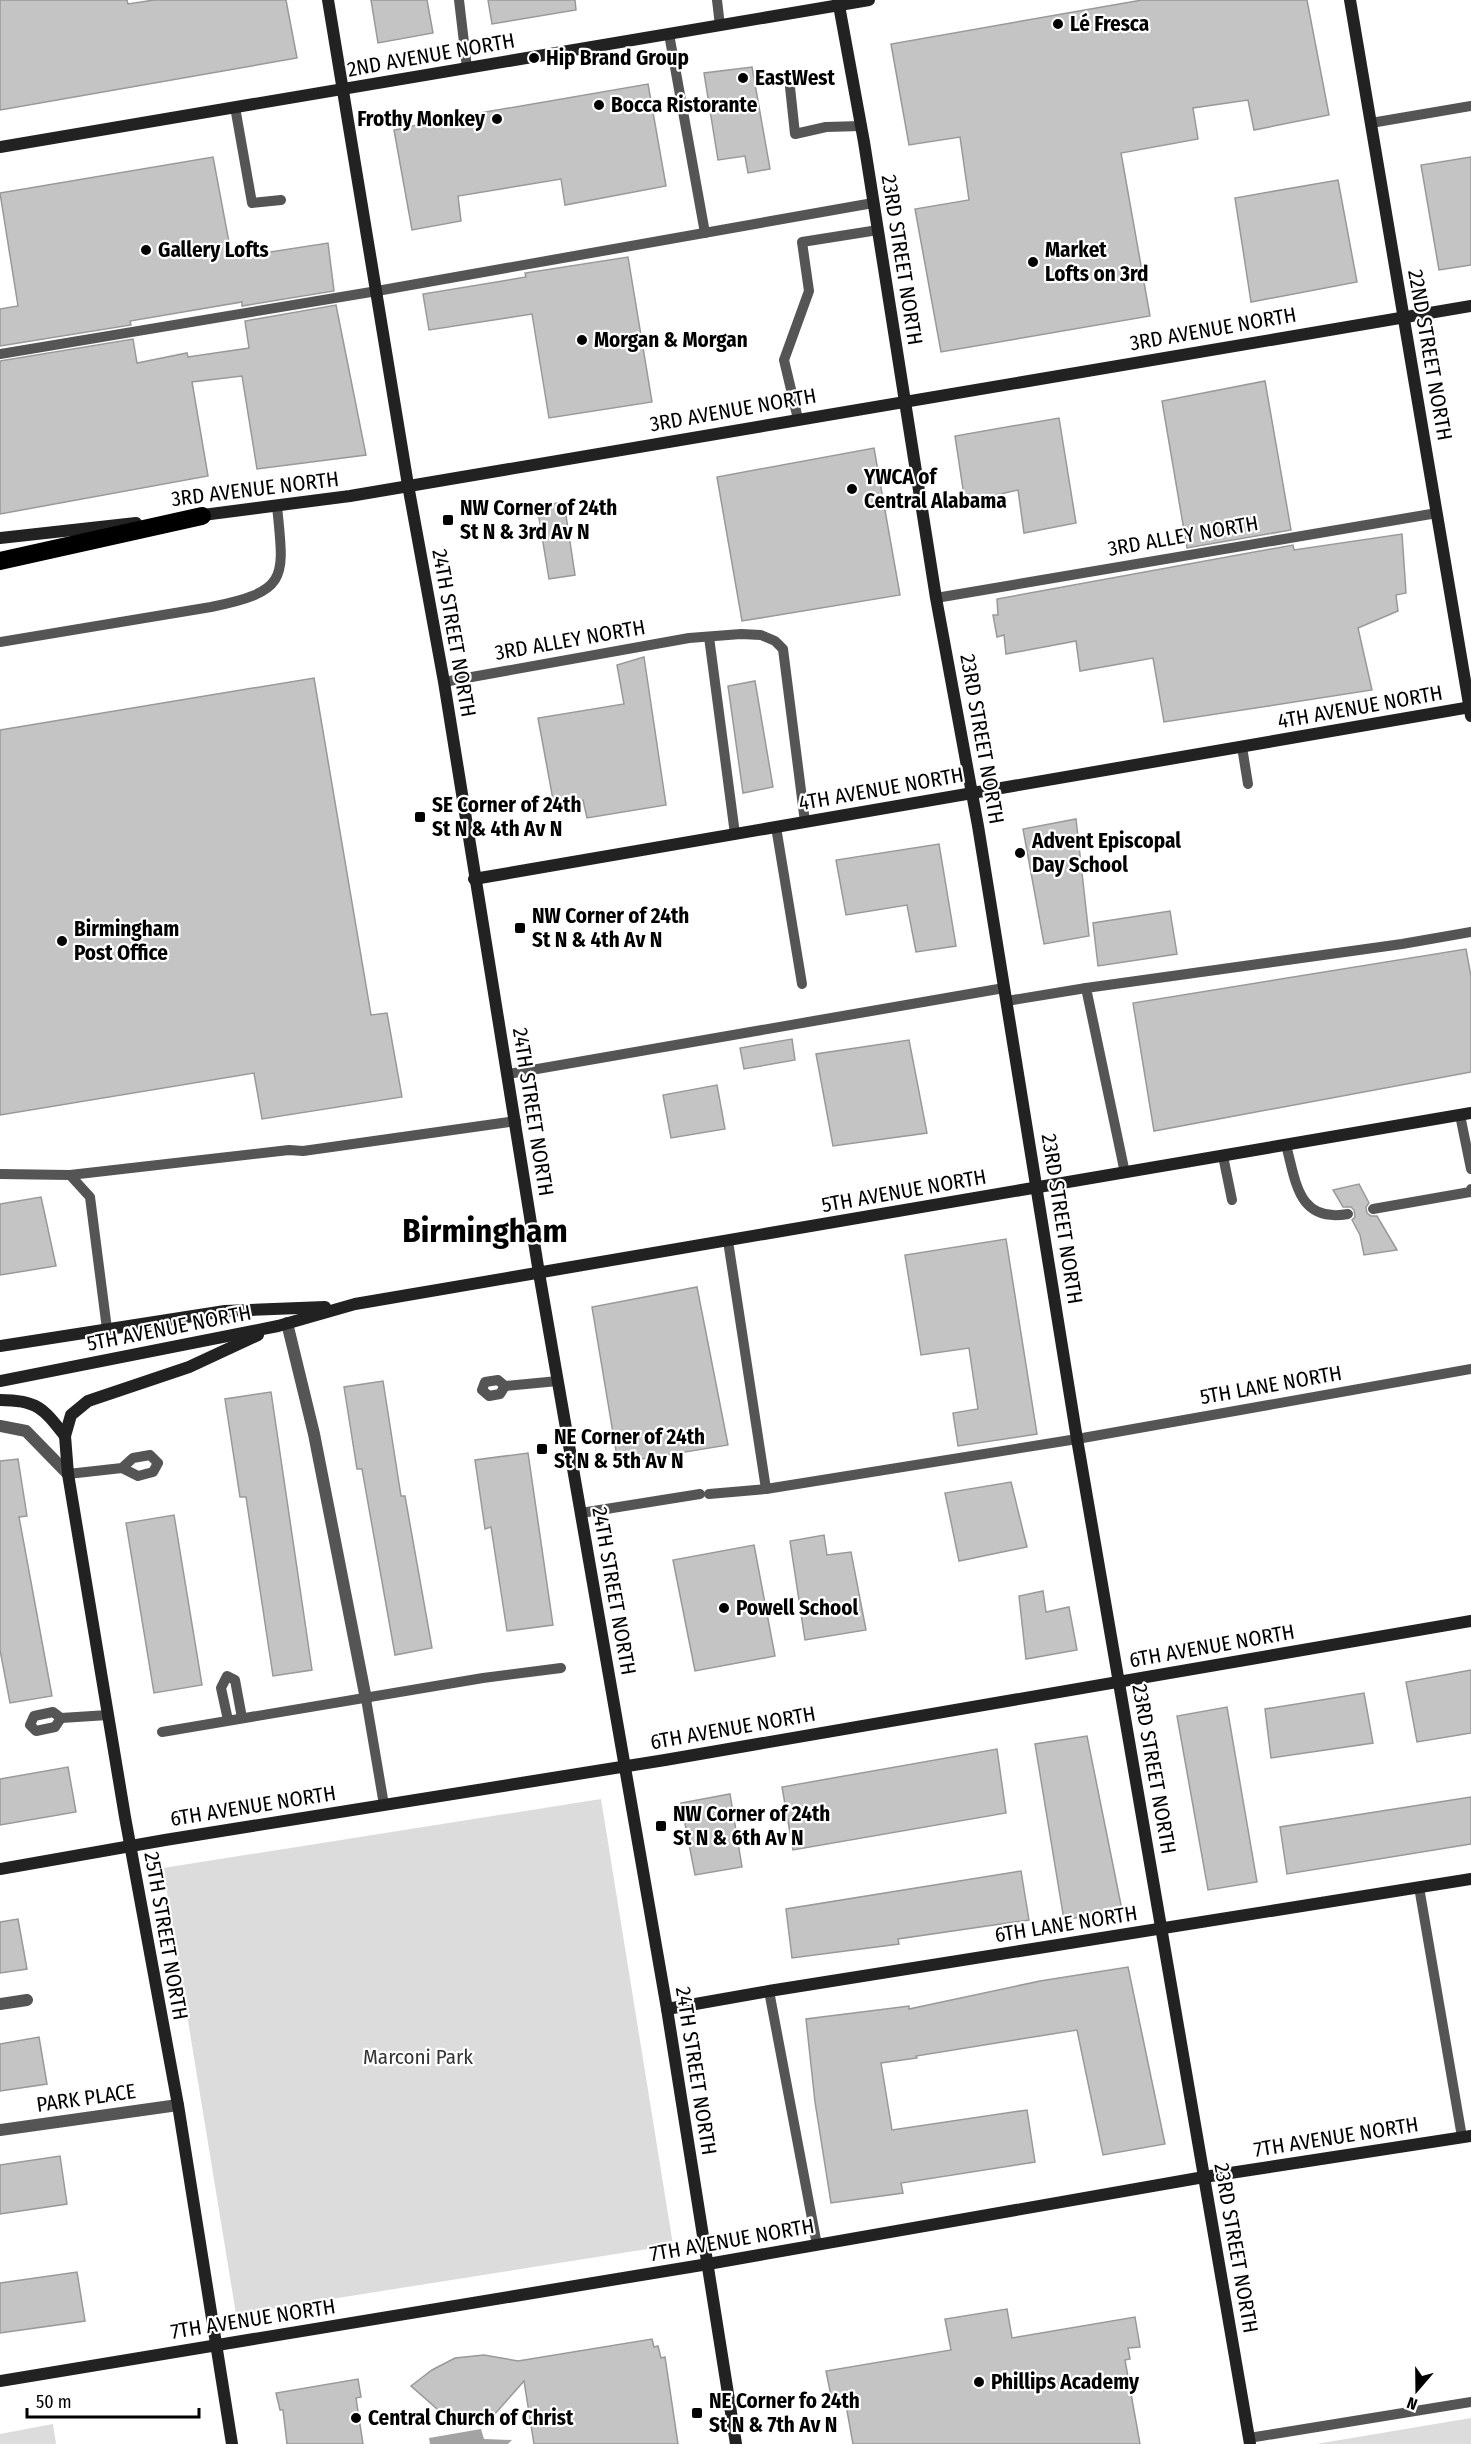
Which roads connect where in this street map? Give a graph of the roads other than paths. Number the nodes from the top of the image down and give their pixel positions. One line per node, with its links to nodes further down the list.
1 (328, 0): 11 (street, 24TH STREET NORTH)
2 (459, 0): 9 (lane)
3 (717, 0): 7 (lane)
4 (869, 0): 6 (street, 2ND AVENUE NORTH)
5 (1350, 0): 14 (street, 22ND STREET NORTH)
6 (838, 3): 7 (street, 2ND AVENUE NORTH); 15 (street, 23RD STREET NORTH)
7 (720, 26): 8 (street, 2ND AVENUE NORTH)
8 (669, 34): 9 (street, 2ND AVENUE NORTH); 20 (lane)
9 (467, 68): 11 (street, 2ND AVENUE NORTH)
10 (790, 87): 15 (lane)
11 (344, 89): 13 (street, 2ND AVENUE NORTH); 21 (street, 24TH STREET NORTH)
12 (1471, 106): 14 (lane)
13 (235, 107): 16 (street, 2ND AVENUE NORTH); 17 (lane)
14 (1371, 123): 23 (street, 22ND STREET NORTH)
15 (861, 126): 18 (street, 23RD STREET NORTH)
16 (0, 147)
17 (281, 200)
18 (873, 203): 19 (street, 23RD STREET NORTH); 20 (lane)
19 (878, 230): 25 (street, 23RD STREET NORTH); 26 (lane)
20 (705, 233): 21 (lane)
21 (377, 291): 24 (lane); 27 (street, 24TH STREET NORTH)
22 (1471, 306): 23 (street, 3RD AVENUE NORTH)
23 (1403, 317): 25 (street, 3RD AVENUE NORTH); 29 (street, 22ND STREET NORTH)
24 (0, 354)
25 (904, 402): 26 (street, 3RD AVENUE NORTH); 33 (street, 23RD STREET NORTH)
26 (798, 419): 27 (street, 3RD AVENUE NORTH)
27 (408, 485): 28 (street, 3RD AVENUE NORTH); 36 (street, 24TH STREET NORTH)
28 (277, 506): 30 (street, 3RD AVENUE NORTH); 35 (lane)
29 (1437, 513): 33 (lane, 3RD ALLEY NORTH); 37 (street, 22ND STREET NORTH)
30 (202, 516): 31 (street, 3RD AVENUE NORTH); 32 (highway)
31 (0, 538)
32 (0, 561)
33 (936, 598): 40 (street, 23RD STREET NORTH)
34 (709, 638): 36 (lane, 3RD ALLEY NORTH); 41 (lane, 3RD ALLEY NORTH); 43 (lane)
35 (0, 642)
36 (444, 682): 44 (street, 24TH STREET NORTH)
37 (1471, 710): 38 (street, 4TH AVENUE NORTH)
38 (1242, 747): 39 (lane); 40 (street, 4TH AVENUE NORTH)
39 (1248, 784)
40 (973, 793): 41 (street, 4TH AVENUE NORTH); 48 (street, 23RD STREET NORTH)
41 (805, 822): 42 (street, 4TH AVENUE NORTH)
42 (776, 827): 43 (street, 4TH AVENUE NORTH); 46 (lane)
43 (735, 834): 44 (street, 4TH AVENUE NORTH)
44 (474, 879): 49 (street, 24TH STREET NORTH)
45 (1471, 932): 47 (lane)
46 (802, 984)
47 (1086, 988): 48 (lane); 55 (lane)
48 (1006, 995): 49 (lane); 58 (street, 23RD STREET NORTH)
49 (508, 1074): 51 (street, 24TH STREET NORTH)
50 (1466, 1114): 52 (street, 5TH AVENUE NORTH); 54 (lane)
51 (516, 1121): 57 (lane); 64 (street, 24TH STREET NORTH)
52 (1286, 1145): 53 (street, 5TH AVENUE NORTH); 62 (lane)
53 (1223, 1156): 55 (street, 5TH AVENUE NORTH); 60 (lane)
54 (1471, 1169)
55 (1125, 1173): 58 (street, 5TH AVENUE NORTH)
56 (0, 1174): 57 (lane)
57 (70, 1175): 67 (lane)
58 (1038, 1188): 63 (street, 5TH AVENUE NORTH); 76 (street, 23RD STREET NORTH)
59 (1471, 1190): 61 (lane)
60 (1232, 1200)
61 (1373, 1209)
62 (1348, 1214)
63 (728, 1241): 64 (street, 5TH AVENUE NORTH); 79 (lane)
64 (539, 1273): 65 (street, 5TH AVENUE NORTH); 71 (street, 24TH STREET NORTH)
65 (344, 1306): 66 (street, 5TH AVENUE NORTH); 67 (street, 5TH AVENUE NORTH)
66 (283, 1325): 70 (street, 5TH AVENUE NORTH); 75 (street); 84 (street)
67 (107, 1329): 68 (street, 5TH AVENUE NORTH)
68 (0, 1346)
69 (1471, 1369): 76 (lane, 5TH LANE NORTH)
70 (0, 1381)
71 (558, 1381): 72 (lane); 80 (street, 24TH STREET NORTH)
72 (505, 1386)
73 (0, 1400): 75 (street)
74 (0, 1426): 78 (street)
75 (65, 1436): 78 (street, 25TH STREET NORTH)
76 (1077, 1439): 79 (lane, 5TH LANE NORTH); 83 (street, 23RD STREET NORTH)
77 (122, 1468): 78 (lane)
78 (68, 1474): 85 (street, 25TH STREET NORTH)
79 (766, 1489): 80 (lane, 5TH LANE NORTH)
80 (581, 1513): 90 (street, 24TH STREET NORTH)
81 (1471, 1622): 83 (street, 6TH AVENUE NORTH)
82 (561, 1668): 84 (lane)
83 (1119, 1682): 90 (street, 6TH AVENUE NORTH); 96 (street, 23RD STREET NORTH)
84 (366, 1699): 87 (lane); 91 (lane)
85 (108, 1715): 86 (lane); 92 (street, 25TH STREET NORTH)
86 (61, 1718)
87 (242, 1718): 88 (lane); 88 (lane)
88 (228, 1720): 89 (lane)
89 (162, 1732)
90 (625, 1766): 91 (street, 6TH AVENUE NORTH); 100 (street, 24TH STREET NORTH)
91 (384, 1805): 92 (street, 6TH AVENUE NORTH)
92 (130, 1846): 93 (street, 6TH AVENUE NORTH); 101 (street, 25TH STREET NORTH)
93 (0, 1869)
94 (1471, 1879): 95 (street, 6TH LANE NORTH)
95 (1419, 1887): 96 (street, 6TH LANE NORTH); 103 (lane)
96 (1162, 1929): 97 (street, 6TH LANE NORTH); 104 (street, 23RD STREET NORTH)
97 (769, 1991): 100 (street, 6TH LANE NORTH); 105 (lane)
98 (27, 2000): 99 (street)
99 (0, 2004)
100 (667, 2009): 106 (street, 24TH STREET NORTH)
101 (178, 2105): 102 (street, PARK PLACE); 107 (street, 25TH STREET NORTH)
102 (0, 2130)
103 (1467, 2136): 104 (street, 7TH AVENUE NORTH)
104 (1204, 2177): 105 (street, 7TH AVENUE NORTH); 110 (street, 23RD STREET NORTH)
105 (817, 2245): 106 (street, 7TH AVENUE NORTH)
106 (708, 2264): 107 (street, 7TH AVENUE NORTH); 112 (street, 24TH STREET NORTH)
107 (217, 2345): 108 (street, 7TH AVENUE NORTH); 111 (street, 25TH STREET NORTH)
108 (0, 2381)
109 (1471, 2402): 110 (lane)
110 (1249, 2441)
111 (232, 2444)
112 (736, 2444)

